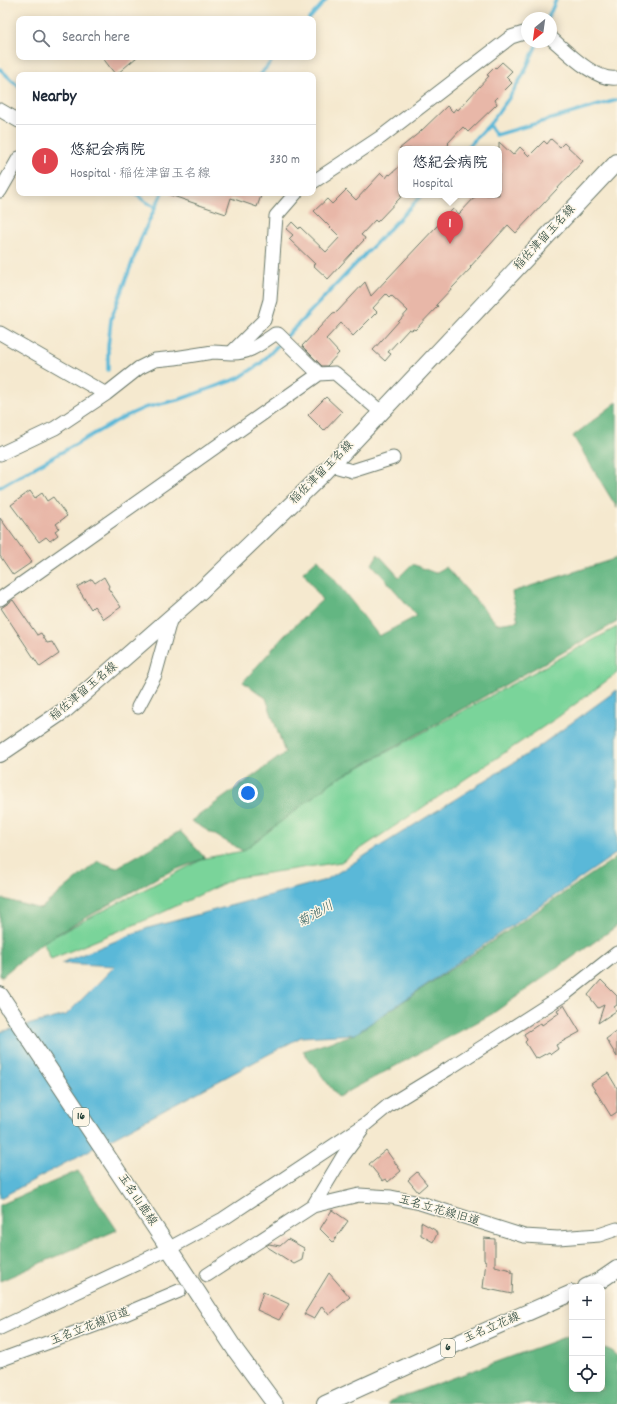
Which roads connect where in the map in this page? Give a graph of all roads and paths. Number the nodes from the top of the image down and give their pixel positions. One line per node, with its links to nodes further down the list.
1 (521, 34): 8 (street)
2 (557, 43): 3 (street)
3 (617, 78)
4 (0, 110): 5 (street)
5 (16, 119)
6 (617, 162): 15 (main road, 稲佐津留玉名線)
7 (16, 163): 9 (street)
8 (316, 180)
9 (0, 191)
10 (293, 196): 12 (street)
11 (0, 333): 14 (street)
12 (231, 353): 13 (street); 14 (street)
13 (319, 374): 15 (street); 19 (street)
14 (106, 394): 16 (street)
15 (381, 412): 18 (main road, 稲佐津留玉名線)
16 (0, 454)
17 (393, 458): 18 (street)
18 (331, 465): 20 (main road, 稲佐津留玉名線)
19 (0, 599)
20 (171, 617): 21 (street); 22 (main road, 稲佐津留玉名線)
21 (138, 707)
22 (0, 754)
23 (617, 953): 25 (street)
24 (0, 995): 28 (main road, 玉名山鹿線 / 16)
25 (366, 1124): 26 (street); 28 (street)
26 (313, 1206): 27 (street, 玉名立花線旧道); 30 (street, 玉名立花線旧道)
27 (617, 1229)
28 (165, 1243): 34 (street); 36 (main road, 玉名山鹿線 / 16)
29 (617, 1269): 31 (main road)
30 (207, 1275)
31 (592, 1284)
32 (179, 1291): 35 (street, 玉名立花線旧道)
33 (569, 1294): 37 (main road, 玉名立花線 / 6)
34 (0, 1328)
35 (0, 1360)
36 (275, 1404)
37 (325, 1404)

